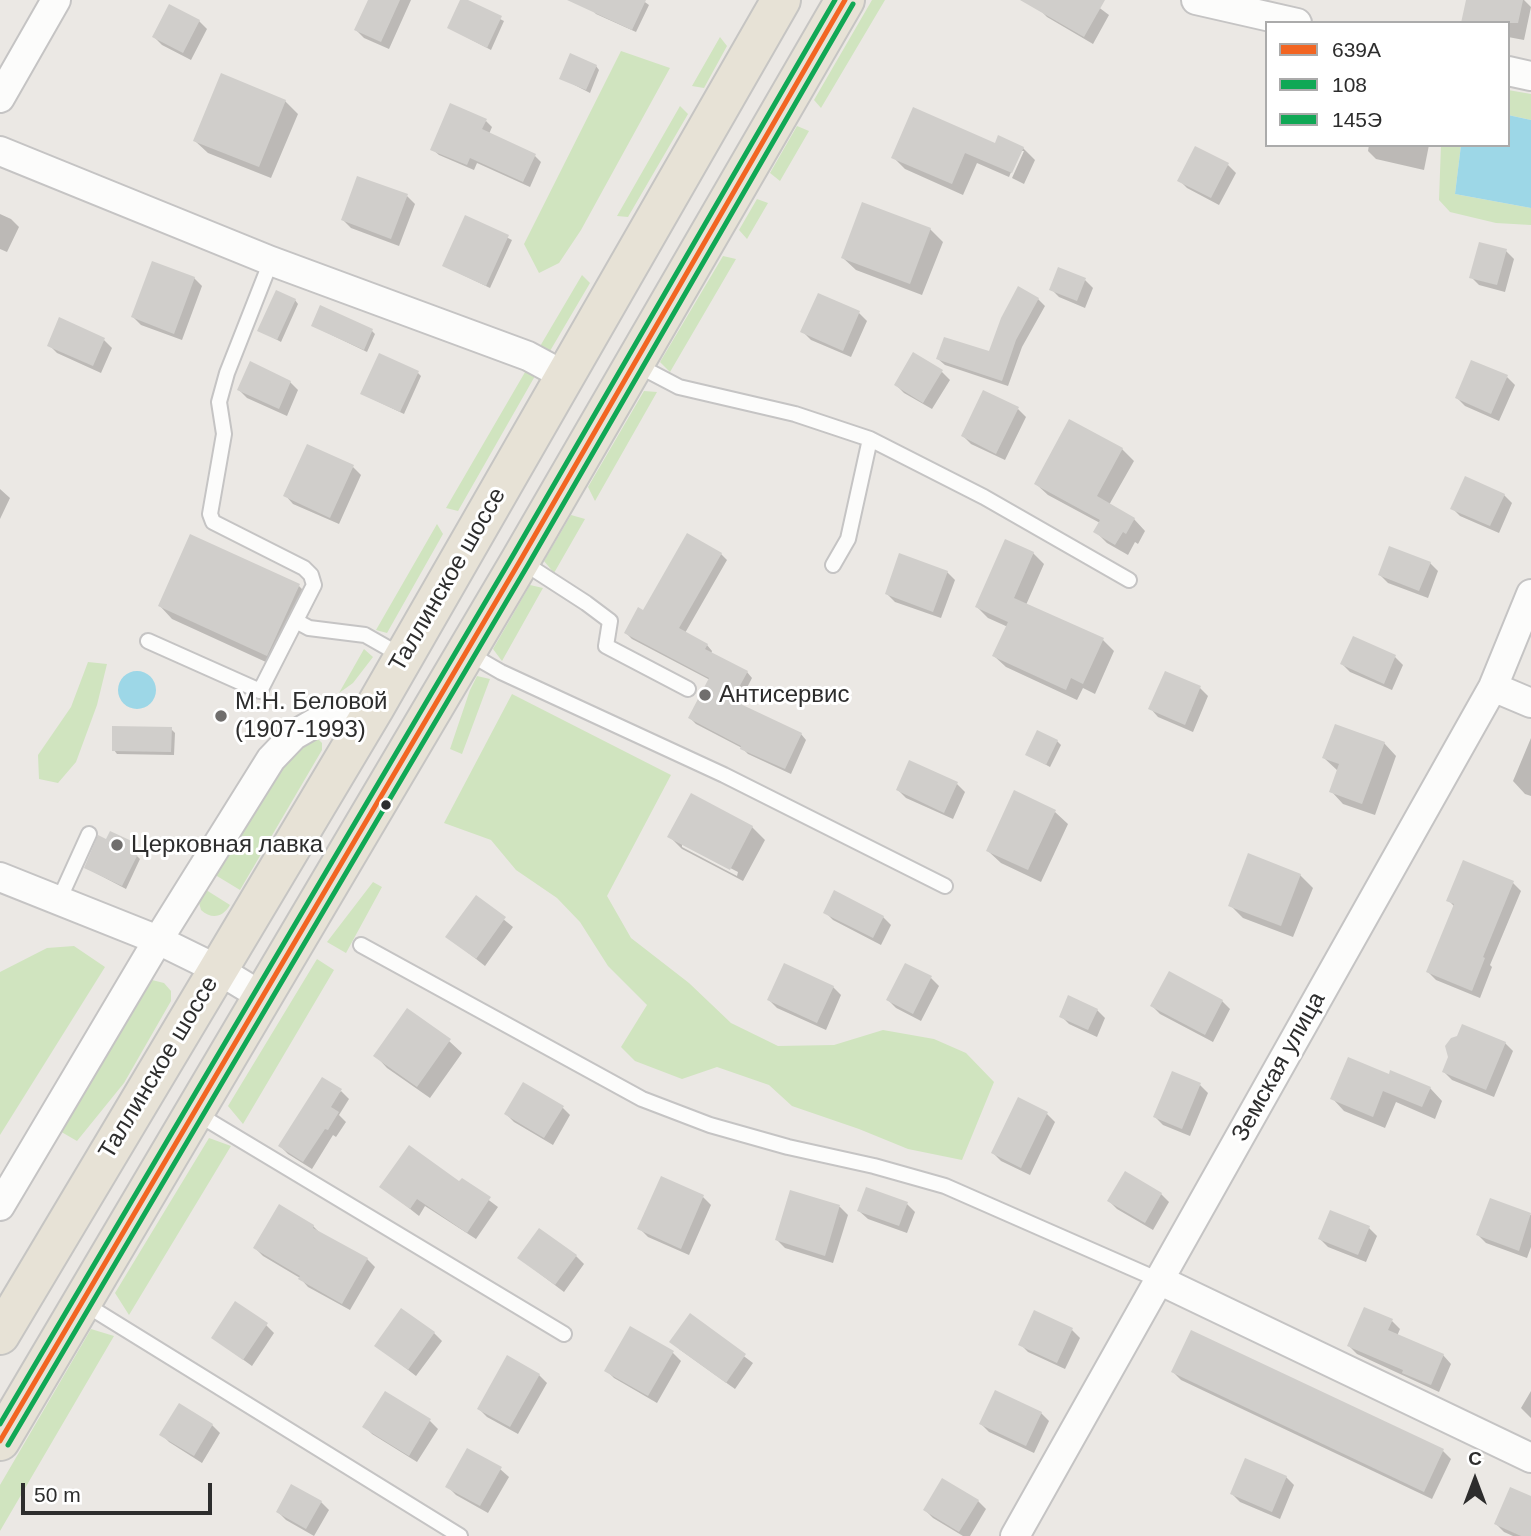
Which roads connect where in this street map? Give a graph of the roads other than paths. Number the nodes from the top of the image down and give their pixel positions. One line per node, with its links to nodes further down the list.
1 (57, 0): 8 (street)
2 (781, 0): 12 (main road, Таллинское шоссе)
3 (845, 0): 11 (main road)
4 (1196, 0): 5 (street)
5 (1288, 21)
6 (1510, 71): 7 (street)
7 (1531, 76)
8 (0, 99)
9 (0, 151): 10 (street)
10 (271, 261): 12 (street); 18 (lane)
11 (635, 364): 13 (lane); 14 (main road)
12 (565, 376): 21 (main road, Таллинское шоссе)
13 (870, 439): 15 (lane); 16 (lane)
14 (520, 561): 20 (main road); 23 (lane)
15 (833, 565)
16 (1129, 580)
17 (1531, 594): 22 (street, Земская улица)
18 (296, 621): 19 (lane); 21 (lane)
19 (148, 640)
20 (466, 652): 28 (lane); 33 (main road)
21 (404, 657): 25 (main road, Таллинское шоссе)
22 (1493, 687): 24 (street); 36 (street, Земская улица)
23 (688, 689)
24 (1531, 703)
25 (375, 707): 30 (street); 32 (main road, Таллинское шоссе)
26 (89, 834): 29 (lane)
27 (0, 877): 29 (street)
28 (945, 886)
29 (59, 900): 30 (street)
30 (158, 940): 32 (street); 35 (street)
31 (361, 945): 36 (lane)
32 (217, 969): 33 (street); 39 (main road, Таллинское шоссе)
33 (263, 997): 34 (main road)
34 (195, 1112): 37 (main road); 38 (lane)
35 (0, 1206)
36 (1159, 1280): 41 (street); 43 (street, Земская улица)
37 (82, 1303): 40 (main road); 42 (lane)
38 (564, 1334)
39 (0, 1335)
40 (0, 1441)
41 (1531, 1458)
42 (460, 1536)
43 (1015, 1536)

